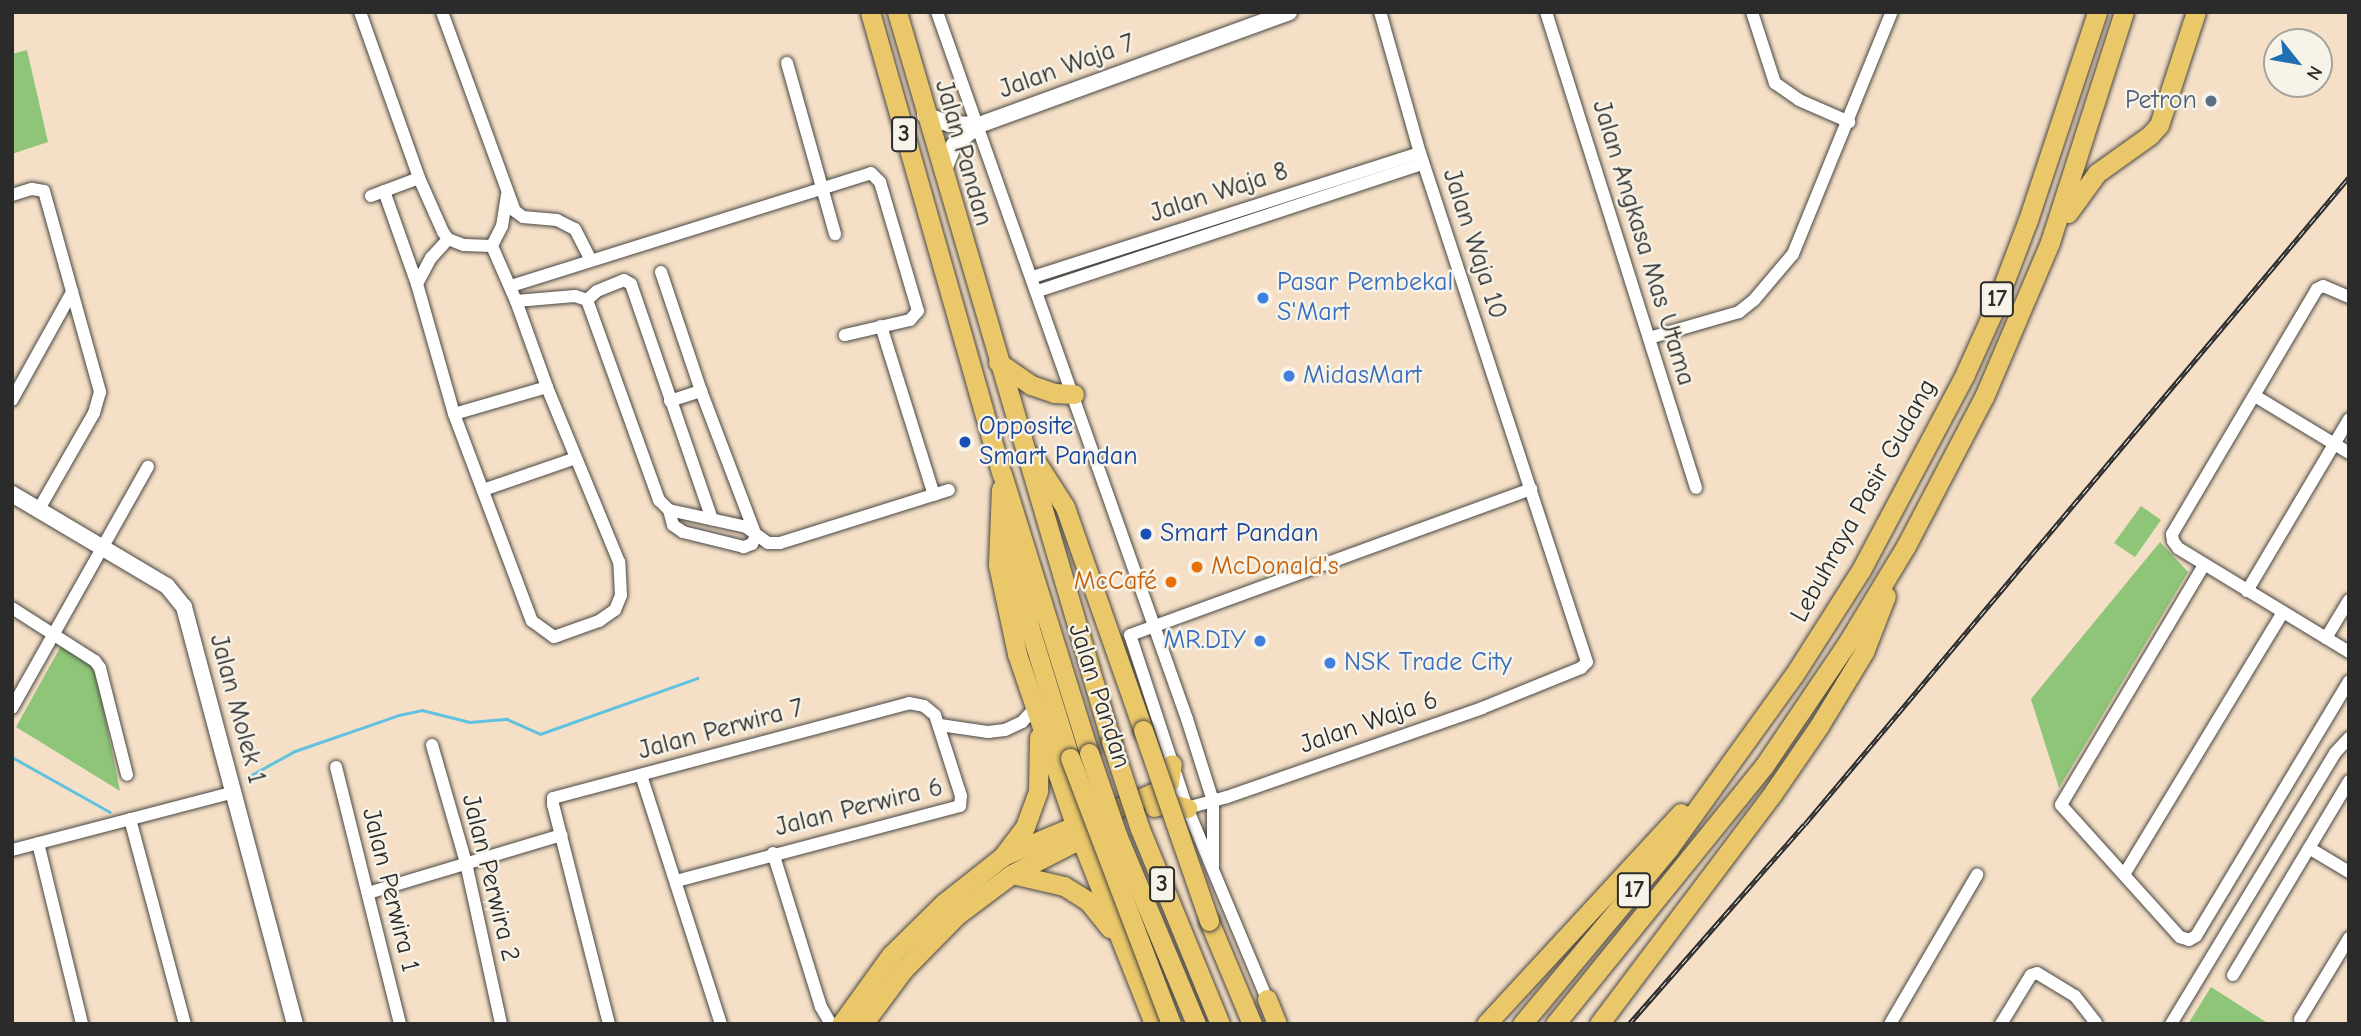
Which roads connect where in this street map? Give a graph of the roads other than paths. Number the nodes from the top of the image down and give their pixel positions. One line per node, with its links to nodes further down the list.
1 (359, 12): 20 (street)
2 (442, 12): 24 (street)
3 (870, 12): 57 (main road, Jalan Pandan / 3)
4 (897, 12): 15 (main road, Jalan Pandan / 3)
5 (937, 12): 17 (street)
6 (1289, 12): 17 (street, Jalan Waja 7)
7 (1380, 12): 18 (street, Jalan Waja 10)
8 (1546, 12): 42 (street, Jalan Angkasa Mas Utama)
9 (1752, 12): 16 (street)
10 (1892, 12): 16 (street)
11 (2097, 12): 85 (main road, Lebuhraya Pasir Gudang / 17)
12 (2124, 12): 28 (main road, Lebuhraya Pasir Gudang / 17)
13 (2196, 12): 28 (main road)
14 (787, 63): 21 (street)
15 (925, 115): 17 (street, Jalan Waja 7); 19 (main road, Jalan Pandan / 3)
16 (1849, 122): 42 (street)
17 (979, 125): 19 (street, Jalan Waja 7); 32 (street)
18 (1421, 158): 32 (street, Jalan Waja 8); 35 (street, Jalan Waja 8); 59 (street, Jalan Waja 10)
19 (943, 172): 43 (main road, Jalan Pandan / 3)
20 (419, 178): 22 (street); 27 (street)
21 (821, 189): 26 (street); 30 (street); 40 (street)
22 (384, 191): 25 (street); 33 (street)
23 (12, 195): 36 (street)
24 (507, 195): 29 (street); 30 (street)
25 (371, 196)
26 (835, 234)
27 (449, 239): 29 (street); 33 (street)
28 (2050, 242): 68 (main road, Lebuhraya Pasir Gudang / 17)
29 (492, 246): 34 (street)
30 (591, 260): 34 (street)
31 (661, 272): 45 (street)
32 (1033, 277): 35 (street)
33 (417, 284): 50 (street)
34 (510, 286): 39 (street)
35 (1038, 291): 46 (street)
36 (72, 292): 48 (street); 64 (street)
37 (2349, 297): 47 (street)
38 (587, 300): 39 (street); 49 (street); 65 (street)
39 (516, 301): 44 (street)
40 (881, 326): 41 (street); 63 (street)
41 (845, 335)
42 (1649, 338): 58 (street, Jalan Angkasa Mas Utama)
43 (998, 362): 46 (main road); 52 (main road, Jalan Pandan / 3)
44 (547, 387): 50 (street); 55 (street)
45 (701, 391): 49 (street); 67 (street)
46 (1074, 394): 75 (street)
47 (2255, 396): 53 (street); 70 (street)
48 (12, 400)
49 (670, 401): 66 (street)
50 (454, 414): 60 (street)
51 (2349, 419): 53 (street)
52 (1019, 435): 132 (main road, Jalan Pandan / 3, bridge); 133 (main road, bridge)
53 (2334, 444): 54 (street); 71 (street)
54 (2349, 453)
55 (576, 458): 60 (street); 60 (street)
56 (148, 467): 69 (street)
57 (1002, 474): 81 (main road); 86 (main road, Jalan Pandan / 3)
58 (1696, 488)
59 (1531, 489): 75 (street); 93 (street, Jalan Waja 6)
60 (483, 490)
61 (949, 490): 63 (street)
62 (12, 494): 64 (street, Jalan Molek 1)
63 (934, 495): 67 (street)
64 (39, 509): 69 (street, Jalan Molek 1)
65 (669, 510): 66 (street); 67 (street)
66 (712, 519): 67 (street)
67 (756, 536)
68 (1906, 546): 136 (main road, Lebuhraya Pasir Gudang / 17); 137 (main road)
69 (105, 548): 76 (street); 92 (street, Jalan Molek 1)
70 (2204, 565): 71 (street); 107 (street)
71 (2248, 591): 74 (street)
72 (2349, 600): 77 (street)
73 (12, 608): 76 (street)
74 (2283, 612): 77 (street); 107 (street)
75 (1153, 624): 87 (street); 93 (street)
76 (55, 634): 80 (street); 89 (street)
77 (2326, 638): 78 (street)
78 (2349, 652)
79 (2349, 681): 107 (street)
80 (12, 708)
81 (1036, 713): 82 (street, Jalan Perwira 7); 97 (main road); 103 (main road)
82 (937, 720): 90 (street, Jalan Perwira 7); 102 (street, Jalan Perwira 6)
83 (2349, 738): 140 (street)
84 (432, 745): 104 (street, Jalan Perwira 2)
85 (1739, 751): 117 (main road); 135 (main road, Lebuhraya Pasir Gudang / 17)
86 (1079, 756): 130 (main road, bridge); 131 (main road, Jalan Pandan / 3, bridge)
87 (1172, 764): 94 (street); 97 (main road)
88 (336, 767): 111 (street, Jalan Perwira 1)
89 (127, 775)
90 (641, 775): 98 (street, Jalan Perwira 7); 110 (street)
91 (2349, 781): 100 (street)
92 (234, 792): 95 (street); 121 (street, Jalan Molek 1)
93 (1213, 801): 94 (street, Jalan Waja 6); 96 (street)
94 (1190, 815): 96 (street); 97 (main road); 105 (street)
95 (130, 819): 99 (street); 120 (street)
96 (1213, 823): 105 (street)
97 (1078, 831): 103 (main road); 108 (main road); 113 (main road)
98 (561, 835): 104 (street); 124 (street)
99 (38, 843): 101 (street); 119 (street)
100 (2309, 848): 106 (street); 114 (street)
101 (12, 850)
102 (773, 853): 110 (street, Jalan Perwira 6); 126 (street)
103 (1003, 856): 127 (main road)
104 (466, 863): 111 (street); 123 (street, Jalan Perwira 2)
105 (1213, 866): 115 (street)
106 (2349, 872)
107 (2125, 873)
108 (1012, 874): 113 (main road); 128 (main road)
109 (1977, 875): 138 (street)
110 (677, 881): 125 (street)
111 (368, 893): 122 (street, Jalan Perwira 1)
112 (2349, 938): 116 (street)
113 (1122, 942): 129 (main road)
114 (2233, 975)
115 (1267, 999): 134 (main road)
116 (2300, 1019)
117 (1486, 1022)
118 (2096, 1023): 139 (street)
119 (82, 1024)
120 (185, 1024)
121 (295, 1024)
122 (400, 1024)
123 (501, 1024)
124 (609, 1024)
125 (721, 1024)
126 (831, 1024)
127 (841, 1024)
128 (863, 1024)
129 (1154, 1024)
130 (1171, 1024)
131 (1196, 1024)
132 (1220, 1024)
133 (1252, 1024)
134 (1277, 1024)
135 (1522, 1024)
136 (1555, 1024)
137 (1599, 1024)
138 (1890, 1024)
139 (2001, 1024)
140 (2171, 1024)

